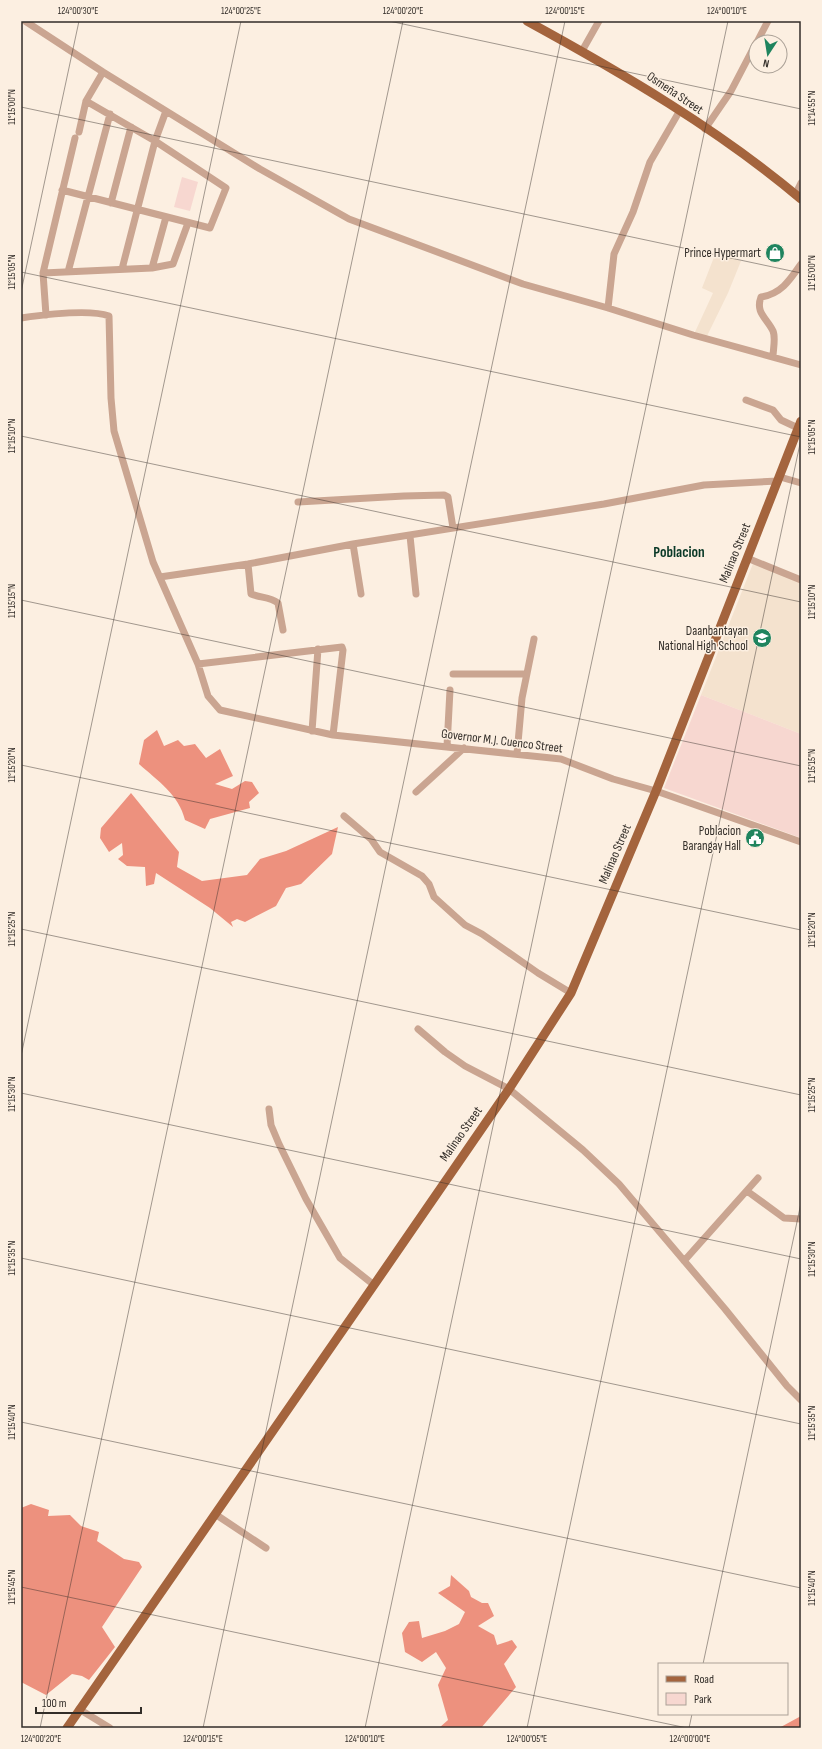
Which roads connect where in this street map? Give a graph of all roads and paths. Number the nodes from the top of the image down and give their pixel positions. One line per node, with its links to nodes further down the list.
1 (25, 21): 8 (street)
2 (527, 21): 6 (main road, Osmeña Street)
3 (599, 21): 6 (street)
4 (768, 21): 5 (street)
5 (761, 34)
6 (582, 51): 11 (main road, Osmeña Street)
7 (748, 58): 14 (street)
8 (103, 72): 9 (street); 10 (street)
9 (86, 101): 12 (street); 17 (street)
10 (166, 111): 15 (street); 29 (street)
11 (679, 112): 14 (main road, Osmeña Street); 29 (street)
12 (110, 114): 13 (street); 19 (street)
13 (131, 127): 15 (street); 20 (street)
14 (705, 129): 18 (main road, Osmeña Street)
15 (156, 141): 21 (street); 23 (street)
16 (801, 183): 18 (street)
17 (62, 190): 19 (street); 28 (street)
18 (798, 197)
19 (87, 198): 20 (street); 27 (street)
20 (111, 203): 21 (street)
21 (138, 210): 22 (street); 26 (street)
22 (166, 216): 23 (street); 25 (street)
23 (188, 222): 25 (street)
24 (801, 264): 32 (street)
25 (152, 268): 26 (street)
26 (122, 269): 27 (street)
27 (68, 272): 28 (street)
28 (43, 273): 30 (street)
29 (608, 308): 32 (street)
30 (46, 315): 31 (street); 44 (street)
31 (21, 318)
32 (773, 357): 33 (street)
33 (801, 365)
34 (746, 400): 35 (street)
35 (800, 424): 36 (main road, Malinao Street)
36 (779, 479): 37 (street); 39 (street); 42 (main road, Malinao Street)
37 (801, 483)
38 (298, 502): 39 (street)
39 (454, 528): 40 (street)
40 (410, 536): 41 (street); 47 (street)
41 (353, 544): 43 (street); 46 (street)
42 (747, 558): 45 (street); 60 (main road, Malinao Street)
43 (248, 564): 44 (street); 48 (street)
44 (160, 577): 51 (street)
45 (801, 580)
46 (361, 594)
47 (416, 594)
48 (284, 630)
49 (534, 639): 53 (street)
50 (318, 649): 51 (street); 55 (street); 56 (street)
51 (198, 664): 55 (street, Governor M.J. Cuenco Street)
52 (453, 674): 53 (street)
53 (526, 674): 59 (street)
54 (450, 690): 57 (street)
55 (312, 731): 56 (street, Governor M.J. Cuenco Street)
56 (333, 735): 57 (street, Governor M.J. Cuenco Street)
57 (447, 746): 58 (street, Governor M.J. Cuenco Street)
58 (464, 748): 59 (street, Governor M.J. Cuenco Street); 61 (street)
59 (518, 754): 60 (street, Governor M.J. Cuenco Street)
60 (656, 791): 63 (street, Governor M.J. Cuenco Street); 64 (main road, Malinao Street)
61 (416, 792)
62 (344, 816): 64 (street)
63 (801, 842)
64 (571, 993): 66 (main road, Malinao Street)
65 (418, 1029): 66 (street)
66 (509, 1088): 71 (street); 72 (main road, Malinao Street)
67 (269, 1109): 72 (street)
68 (758, 1178): 69 (street)
69 (746, 1191): 70 (street); 71 (street)
70 (801, 1219)
71 (684, 1261): 73 (street)
72 (374, 1285): 74 (main road, Malinao Street)
73 (801, 1400)
74 (215, 1514): 75 (street); 76 (main road, Malinao Street)
75 (266, 1548)
76 (79, 1709): 77 (main road, Malinao Street); 78 (street)
77 (67, 1728)
78 (110, 1728)

